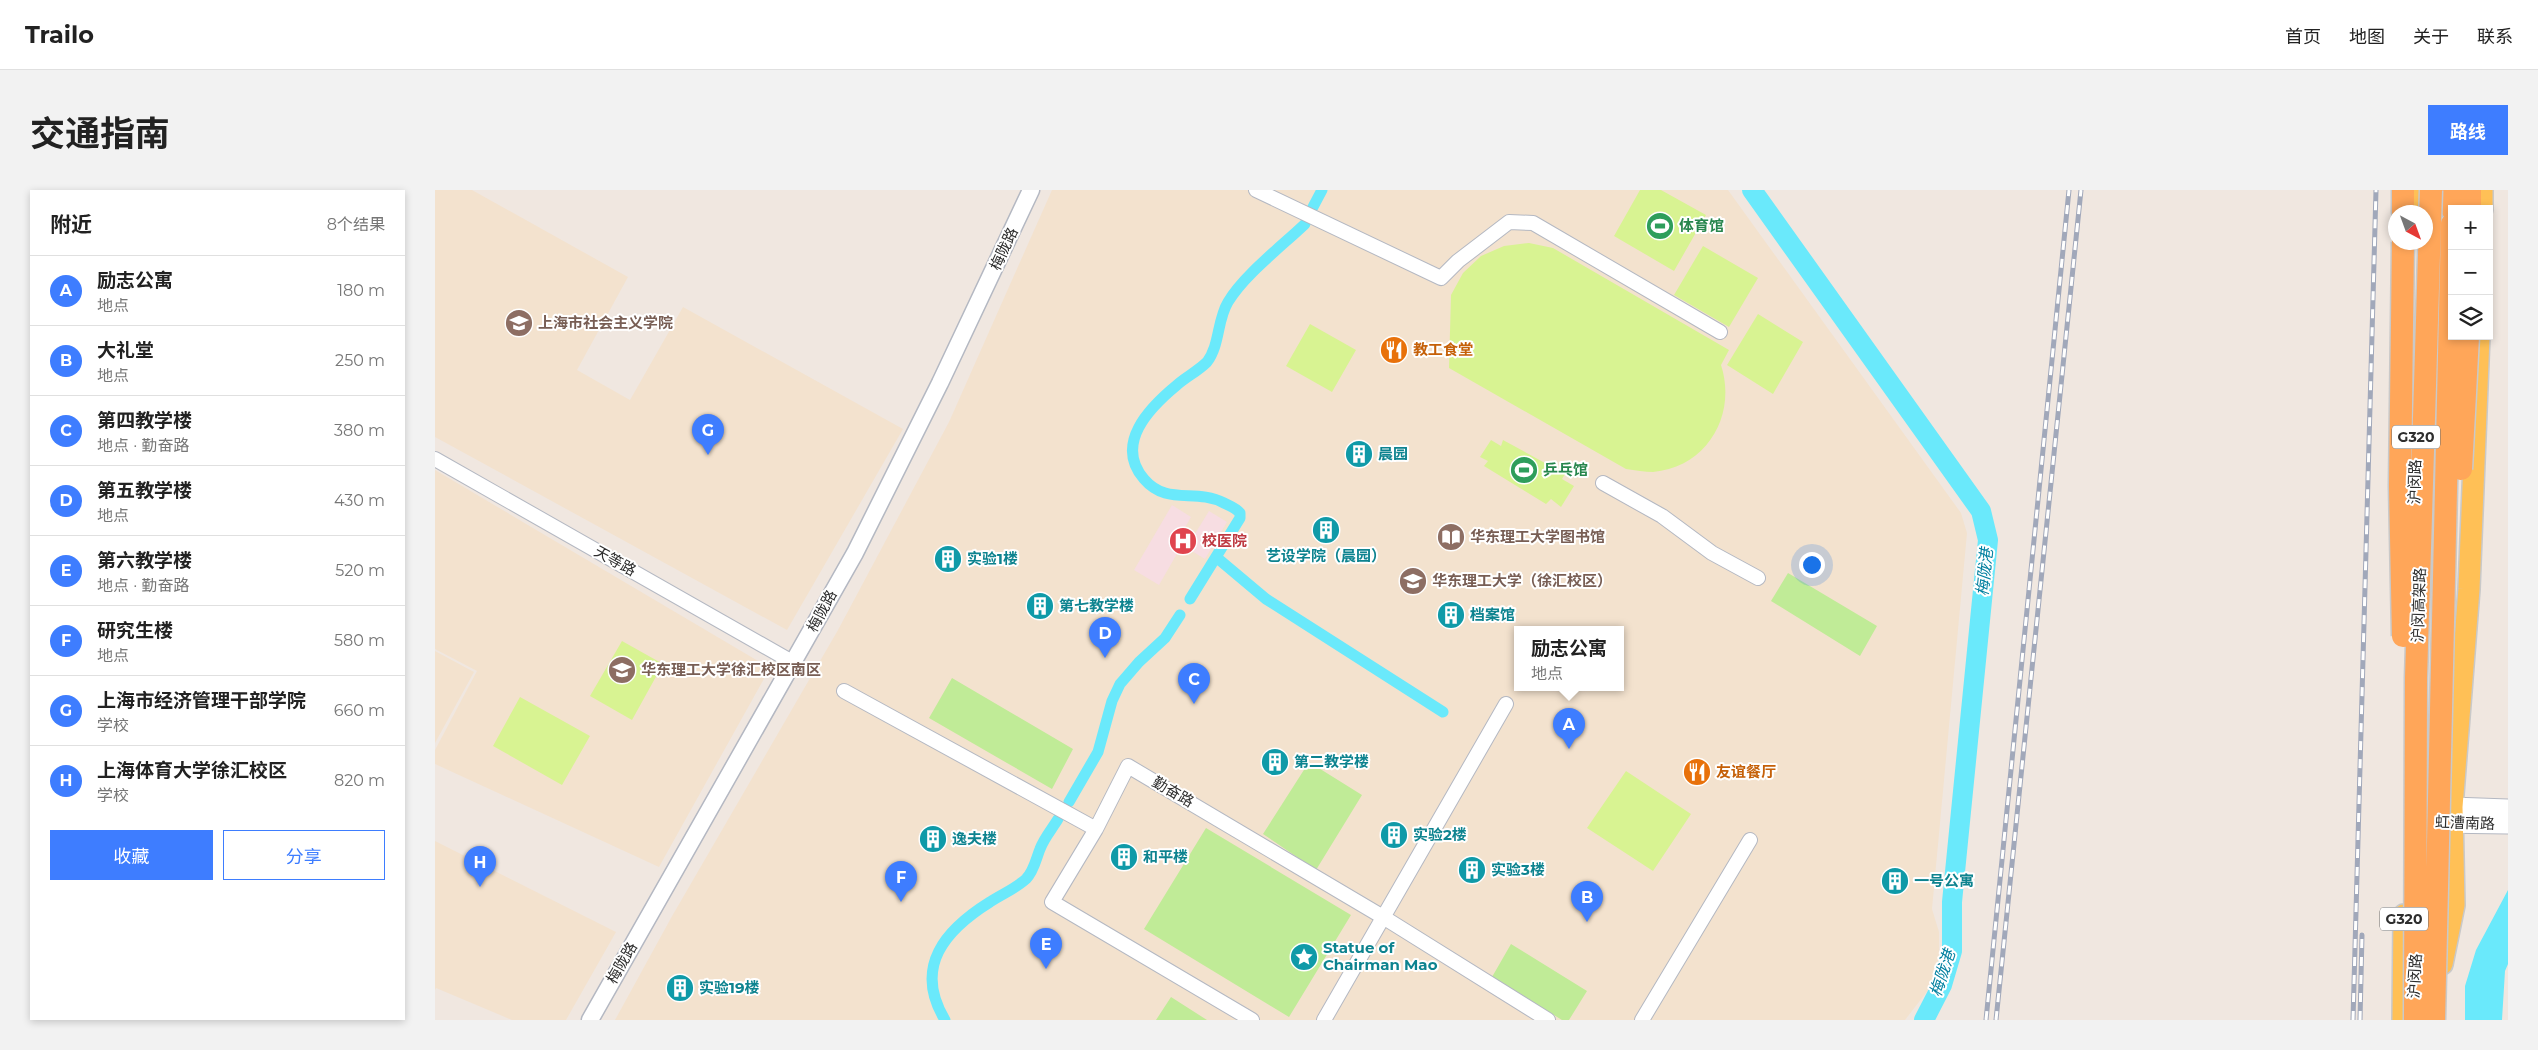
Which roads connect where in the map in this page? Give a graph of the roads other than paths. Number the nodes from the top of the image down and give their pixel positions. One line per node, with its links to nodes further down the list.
1 (1031, 190): 30 (street, 梅陇路)
2 (1256, 190): 19 (street)
3 (2403, 190): 10 (highway)
4 (2420, 190): 11 (main road)
5 (2431, 190): 31 (highway, 沪闵高架路, bridge)
6 (2453, 190): 12 (highway)
7 (2456, 190): 13 (main road)
8 (2470, 190): 14 (highway)
9 (2482, 190): 15 (main road)
10 (2403, 205)
11 (2419, 205)
12 (2452, 205)
13 (2456, 205)
14 (2470, 205)
15 (2482, 205)
16 (2403, 250): 31 (highway, bridge)
17 (2419, 250): 37 (main road, 沪闵路 / G320)
18 (2451, 250): 26 (highway, 沪闵高架路, bridge)
19 (1721, 332)
20 (2455, 340): 28 (main road, 沪闵路 / G320)
21 (2468, 340): 26 (highway, bridge)
22 (2479, 340): 25 (main road, 沪闵路 / G320)
23 (435, 459): 30 (street, 天等路)
24 (1603, 484): 27 (street)
25 (2471, 536): 28 (main road); 34 (main road, 沪闵路 / G320)
26 (2444, 568): 49 (highway, 沪闵高架路, bridge)
27 (1758, 578)
28 (2452, 593): 29 (main road, 沪闵路 / G320)
29 (2450, 637): 34 (main road, 沪闵路 / G320); 36 (main road, 沪闵路 / G320)
30 (794, 663): 42 (street, 梅陇路)
31 (2416, 678): 48 (highway, 沪闵高架路, bridge)
32 (844, 690): 39 (street)
33 (1507, 704): 41 (street)
34 (2458, 716): 36 (main road, 沪闵路 / G320)
35 (2508, 809): 36 (main road, 虹漕南路)
36 (2448, 816): 37 (main road, 虹漕南路); 38 (main road, 虹漕南路); 50 (main road, 沪闵路 / G320)
37 (2417, 817): 47 (main road, 沪闵路 / G320); 48 (main road, 沪闵路)
38 (2508, 824)
39 (1096, 828): 41 (street, 勤奋路); 43 (street, 勤奋路)
40 (1750, 840): 46 (street)
41 (1383, 917): 44 (street); 45 (street, 勤奋路)
42 (590, 1020)
43 (1252, 1020)
44 (1324, 1020)
45 (1548, 1020)
46 (1641, 1020)
47 (2403, 1020)
48 (2414, 1020)
49 (2434, 1020)
50 (2441, 1020)

